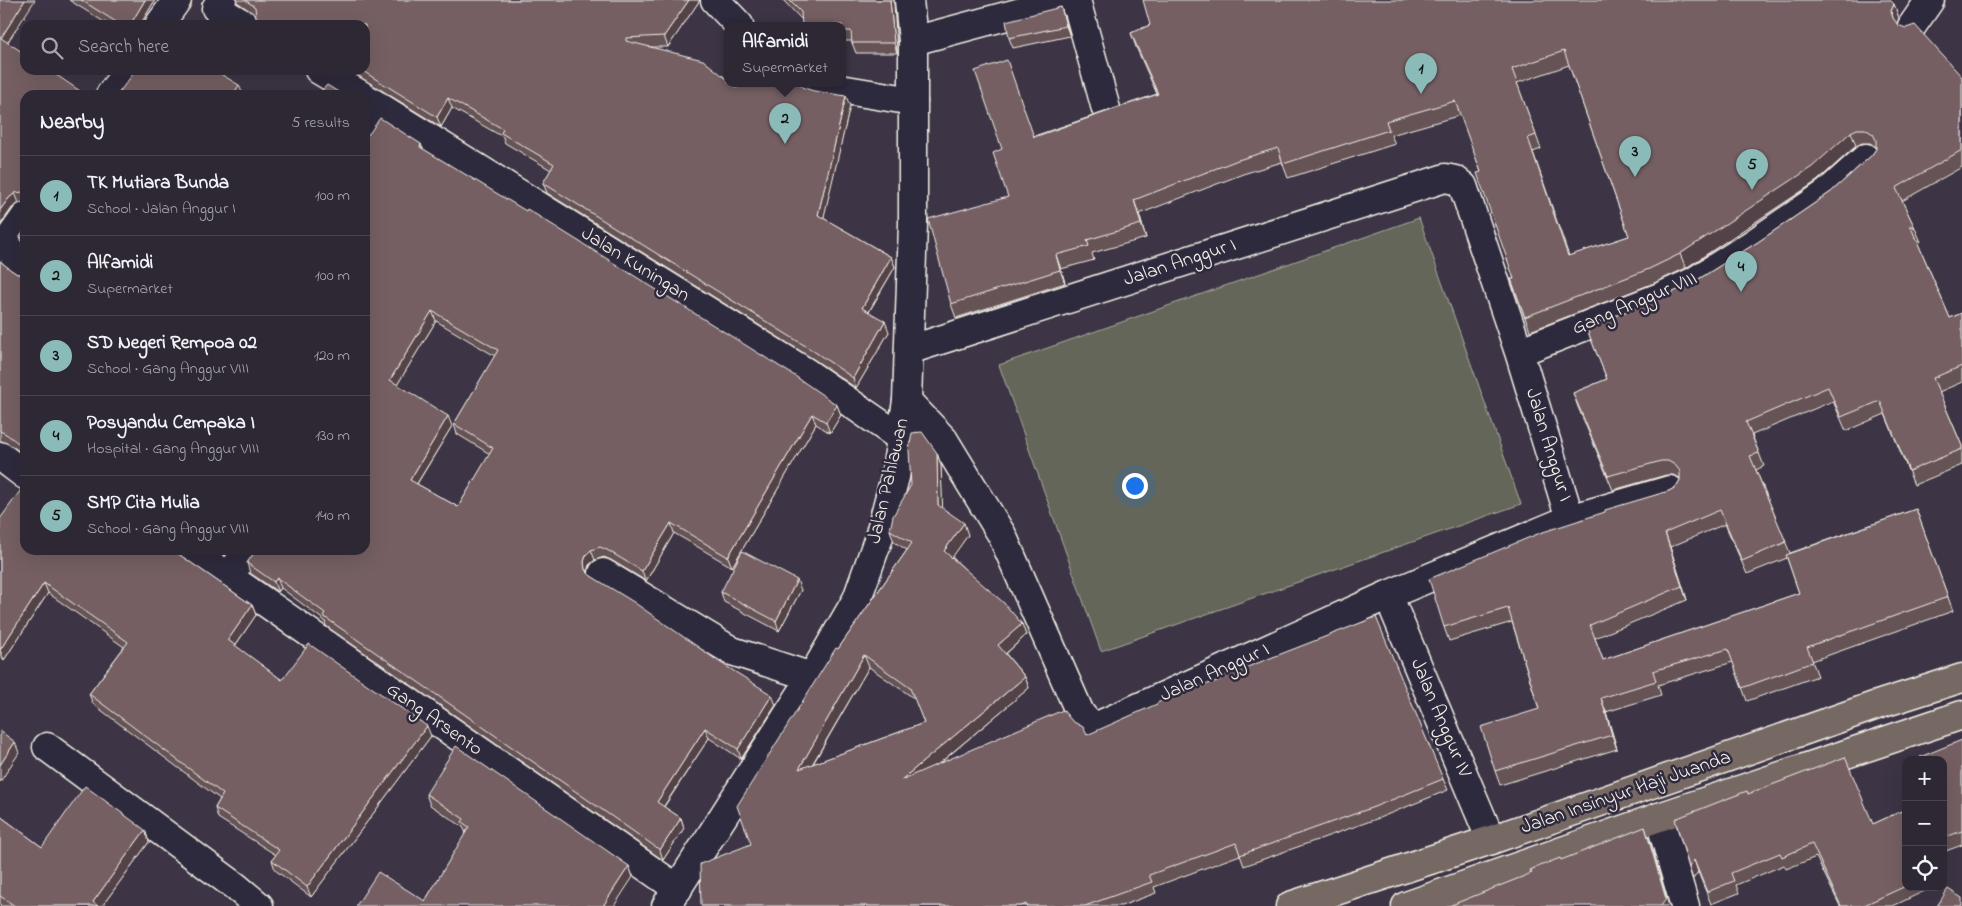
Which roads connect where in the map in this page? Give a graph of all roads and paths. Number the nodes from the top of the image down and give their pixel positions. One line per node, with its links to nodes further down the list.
1 (177, 0): 8 (street)
2 (715, 0): 10 (street)
3 (909, 0): 12 (street, Jalan Pahlawan)
4 (1066, 0): 12 (street)
5 (1076, 0): 20 (street)
6 (1930, 0): 11 (street)
7 (214, 3): 9 (street)
8 (163, 20)
9 (238, 20)
10 (736, 22)
11 (1912, 26)
12 (913, 41): 19 (street, Jalan Pahlawan)
13 (124, 75): 16 (street)
14 (327, 75): 17 (street, Jalan Kuningan)
15 (828, 87): 19 (street)
16 (114, 90)
17 (352, 90)
18 (370, 101): 28 (street, Jalan Kuningan)
19 (913, 101): 25 (street, Jalan Pahlawan)
20 (1106, 109)
21 (1866, 158): 26 (street, Gang Anggur VIII)
22 (20, 224): 23 (street)
23 (2, 247): 24 (street)
24 (20, 264)
25 (909, 350): 26 (street, Jalan Anggur I); 27 (street, Jalan Pahlawan)
26 (1519, 352): 32 (street, Jalan Anggur I)
27 (907, 401): 28 (street, Jalan Pahlawan); 37 (street, Jalan Anggur I)
28 (902, 438): 38 (street, Jalan Pahlawan)
29 (0, 456): 30 (street)
30 (20, 471)
31 (1670, 490): 32 (street)
32 (1570, 519): 37 (street, Jalan Anggur I)
33 (197, 555): 36 (street, Gang Arsento)
34 (244, 555): 36 (street)
35 (603, 573): 38 (street)
36 (228, 577): 44 (street, Gang Arsento)
37 (1388, 595): 43 (street, Jalan Anggur IV)
38 (812, 676): 44 (street, Jalan Pahlawan)
39 (1962, 678): 43 (highway, Jalan Insinyur Haji Juanda)
40 (1962, 714): 42 (highway, Jalan Insinyur Haji Juanda)
41 (48, 746): 45 (street)
42 (1659, 817): 47 (highway, Jalan Insinyur Haji Juanda); 48 (street)
43 (1491, 840): 46 (highway, Jalan Insinyur Haji Juanda)
44 (672, 898)
45 (259, 906)
46 (1290, 906)
47 (1406, 906)
48 (1684, 906)

